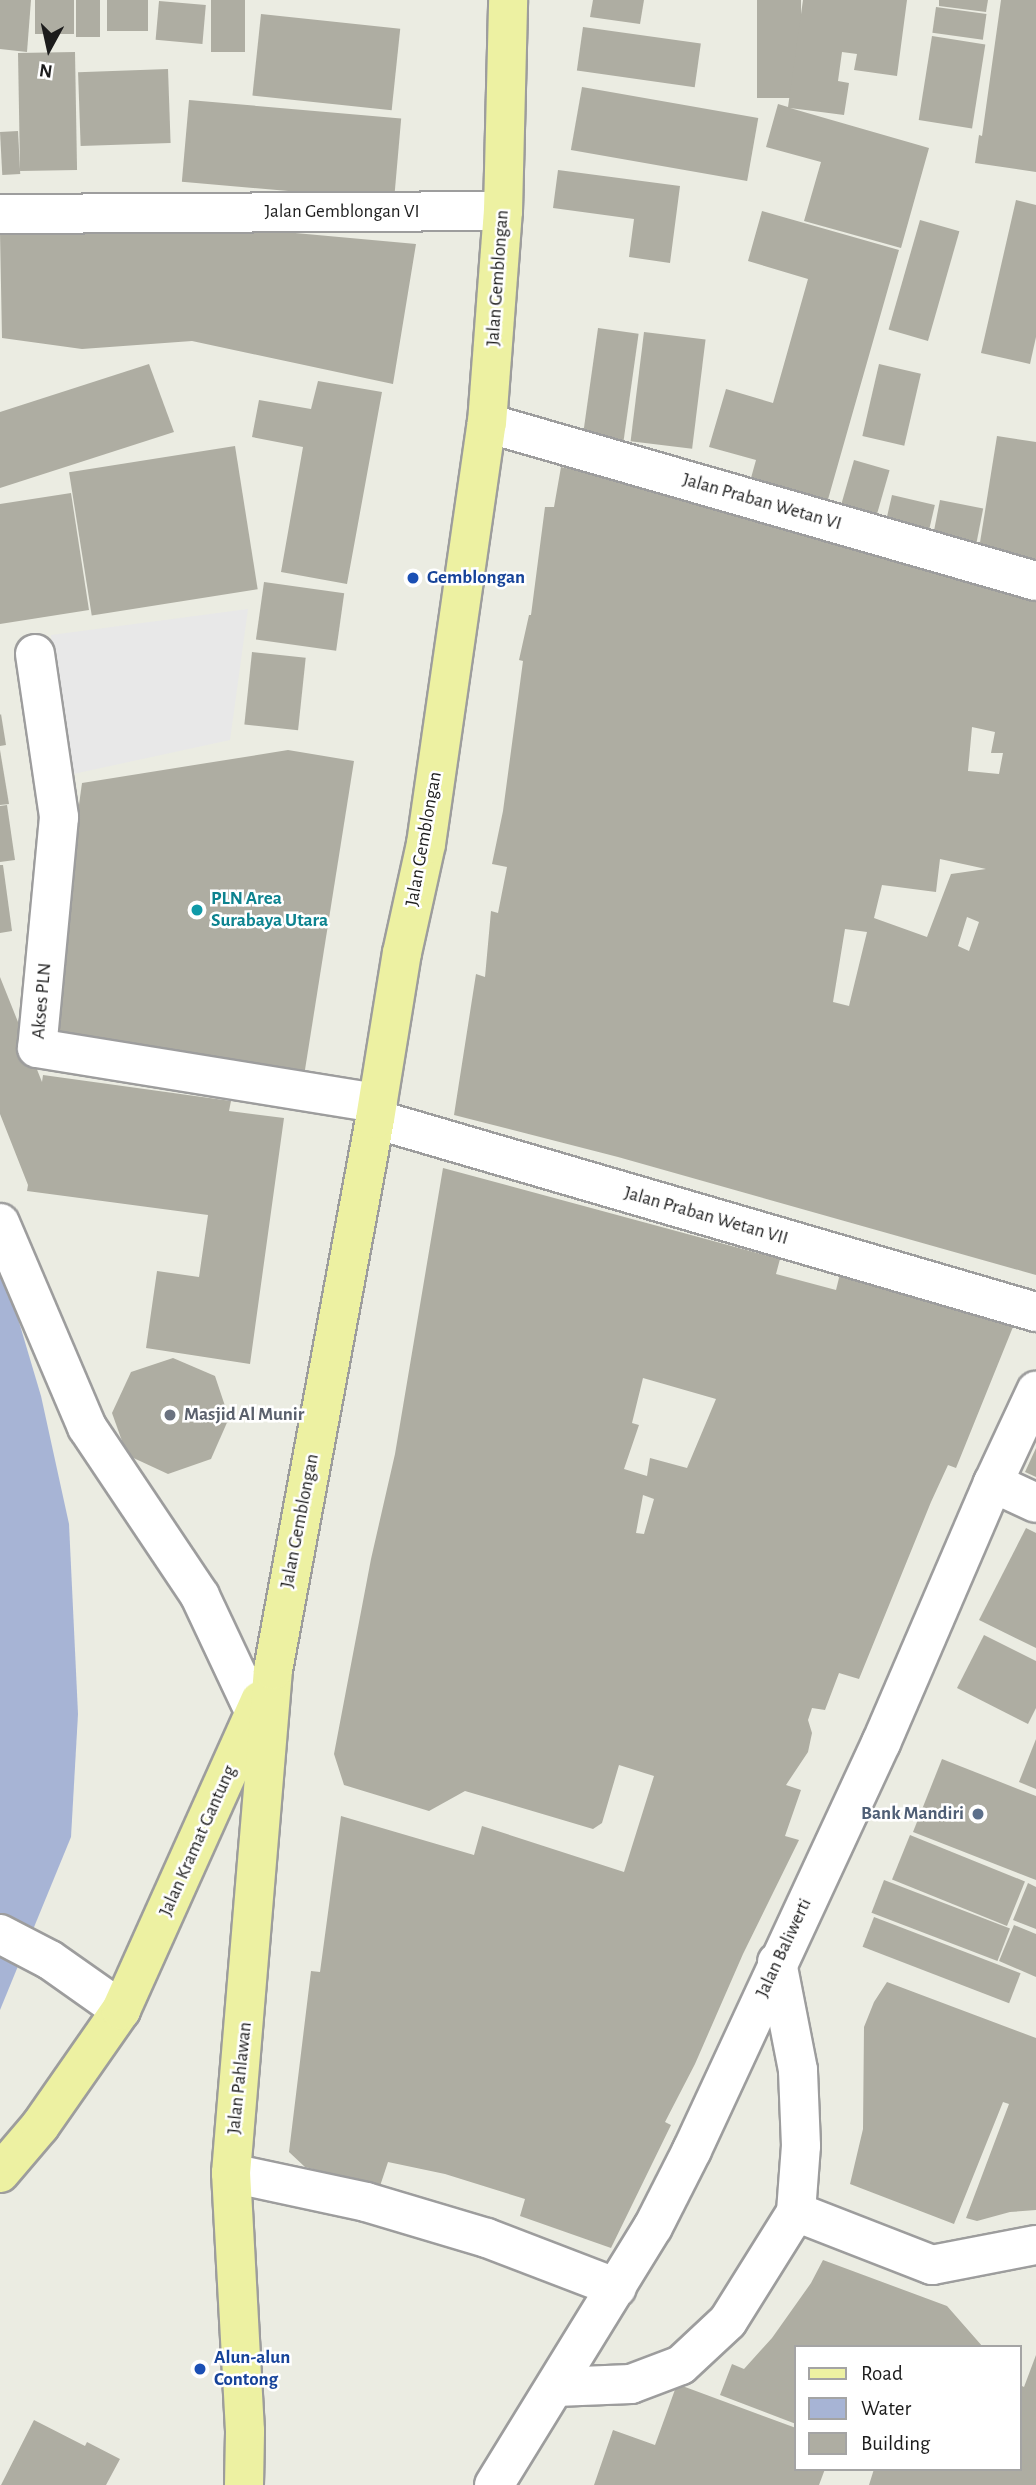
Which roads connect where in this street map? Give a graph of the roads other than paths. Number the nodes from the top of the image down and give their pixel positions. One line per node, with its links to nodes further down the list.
1 (508, 0): 2 (main road, Jalan Gemblongan)
2 (503, 211): 3 (street, Jalan Gemblongan VI); 4 (main road, Jalan Gemblongan)
3 (0, 214)
4 (487, 423): 5 (street, Jalan Praban Wetan VI); 7 (main road, Jalan Gemblongan)
5 (1036, 581)
6 (34, 654): 7 (street, Akses PLN)
7 (376, 1111): 9 (street, Jalan Praban Wetan VII); 13 (main road, Jalan Gemblongan)
8 (0, 1223): 14 (street)
9 (1036, 1312)
10 (1036, 1391): 11 (street, Jalan Baliwerti)
11 (993, 1483): 12 (street); 16 (street, Jalan Baliwerti)
12 (1036, 1503)
13 (273, 1670): 14 (main road, Jalan Kramat Gantung); 19 (main road, Jalan Pahlawan)
14 (255, 1713): 17 (main road, Jalan Kramat Gantung)
15 (0, 1934): 17 (street)
16 (777, 1962): 20 (street); 22 (street, Jalan Baliwerti)
17 (121, 2010): 18 (main road, Jalan Kramat Gantung)
18 (0, 2173)
19 (231, 2173): 22 (street); 24 (main road, Jalan Pahlawan)
20 (796, 2212): 21 (street); 23 (street)
21 (1036, 2245)
22 (617, 2288): 23 (street, Jalan Baliwerti)
23 (556, 2387): 25 (street, Jalan Baliwerti)
24 (244, 2485)
25 (494, 2485)

